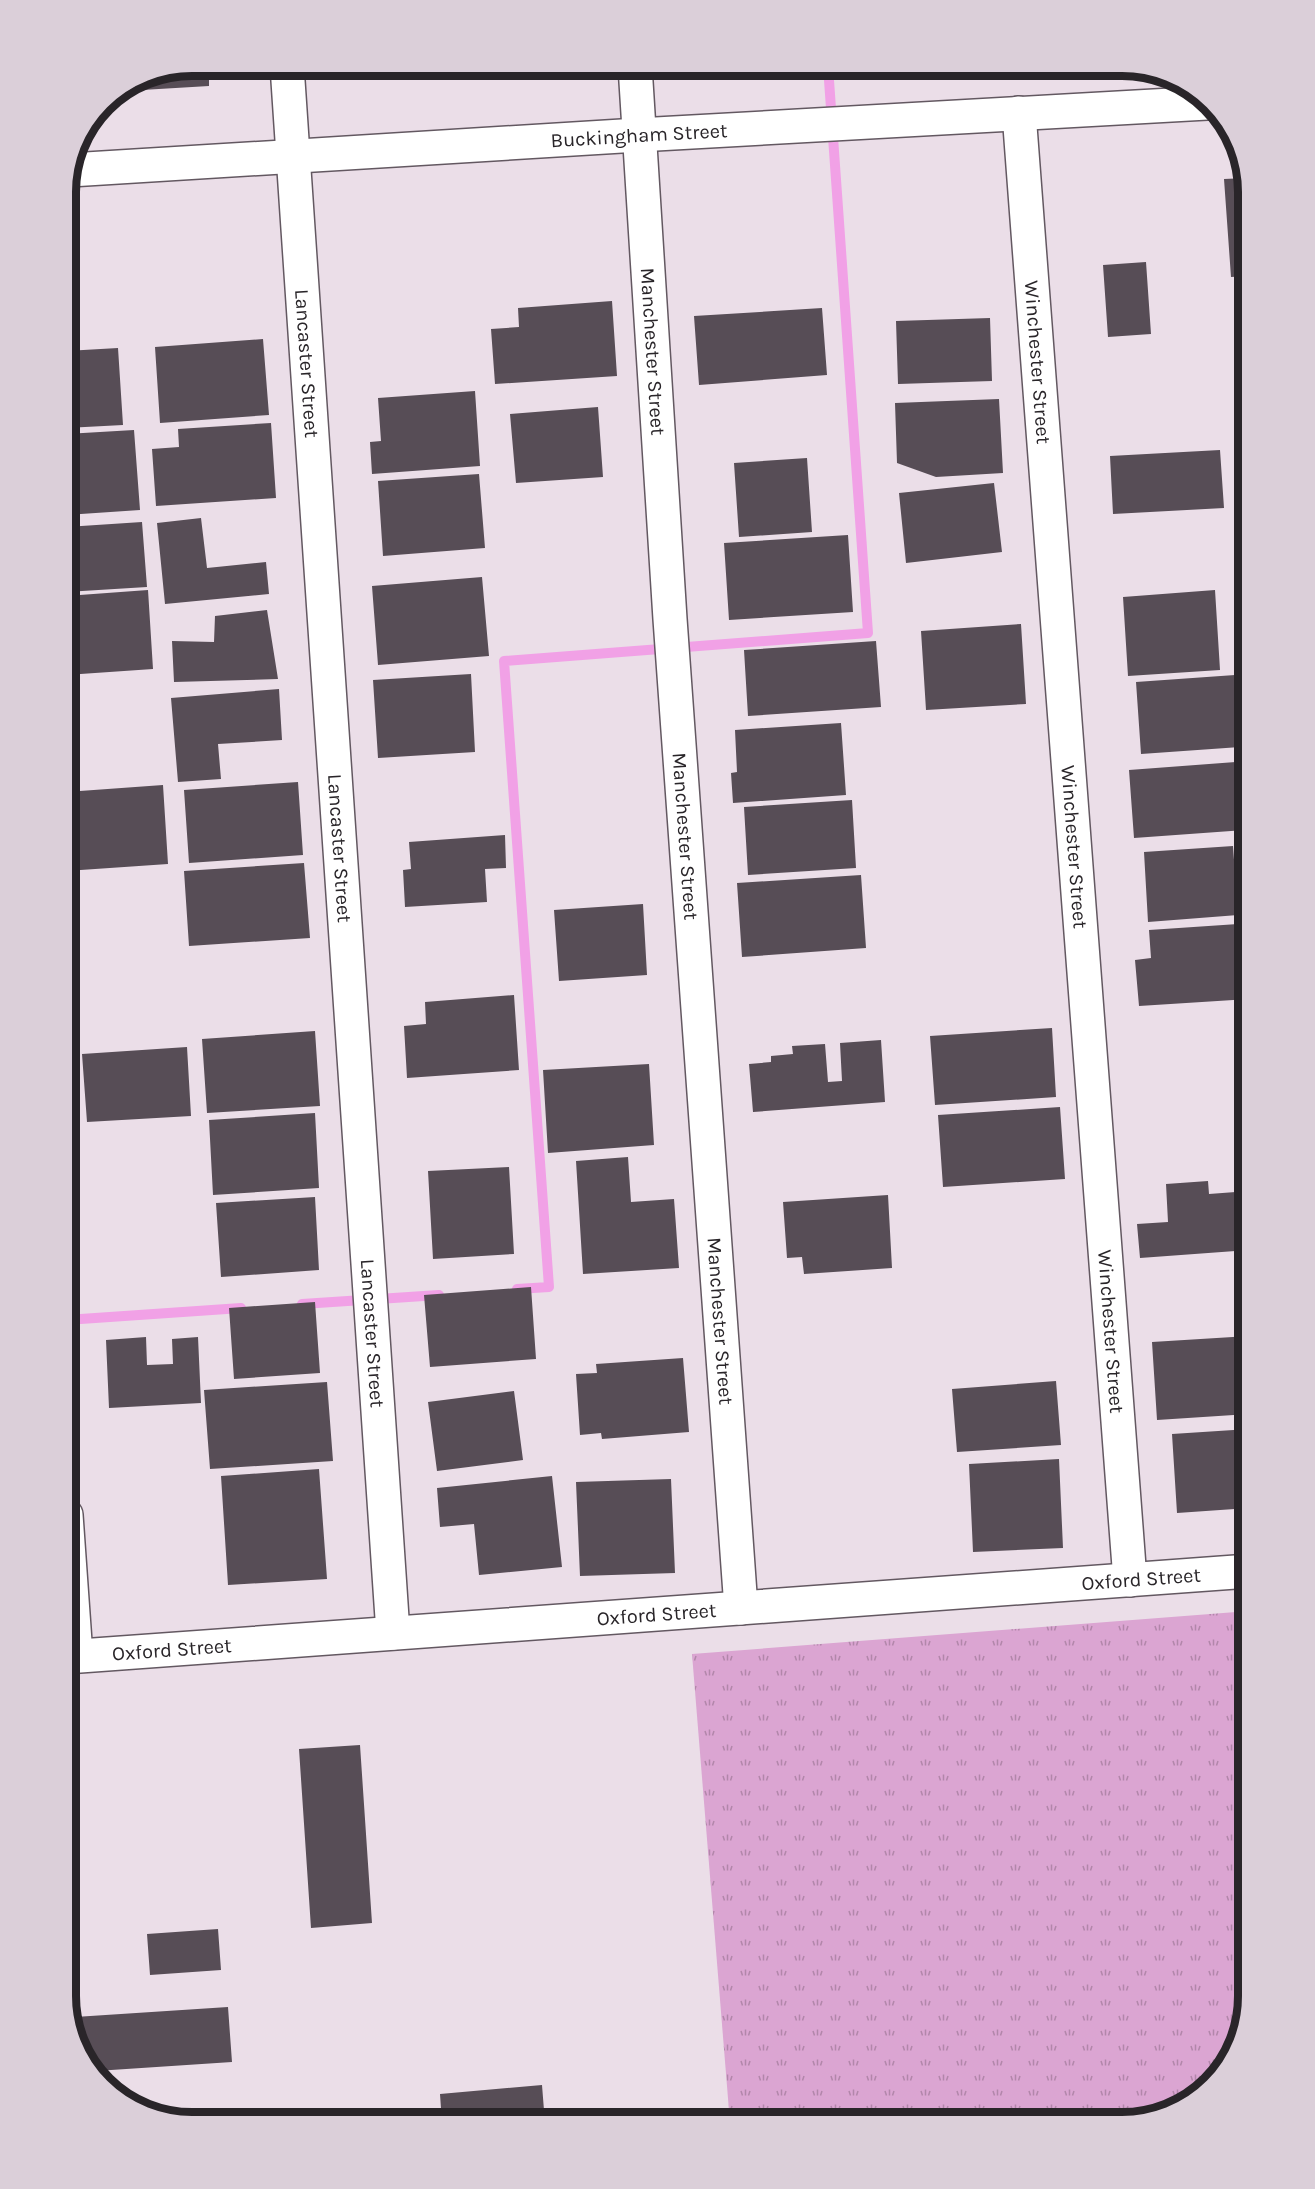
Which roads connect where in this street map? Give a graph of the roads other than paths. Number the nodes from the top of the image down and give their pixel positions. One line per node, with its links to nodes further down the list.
1 (288, 76): 6 (street, Lancaster Street)
2 (635, 76): 5 (street, Manchester Street)
3 (1198, 104): 4 (street, Buckingham Street)
4 (1019, 113): 5 (street, Buckingham Street); 9 (street, Winchester Street)
5 (638, 135): 6 (street, Buckingham Street); 10 (street, Manchester Street)
6 (293, 156): 7 (street, Buckingham Street); 11 (street, Lancaster Street)
7 (79, 169)
8 (1238, 1572): 9 (street, Oxford Street)
9 (1130, 1580): 10 (street, Oxford Street)
10 (741, 1608): 11 (street, Oxford Street)
11 (393, 1633): 12 (street, Oxford Street)
12 (76, 1657)

